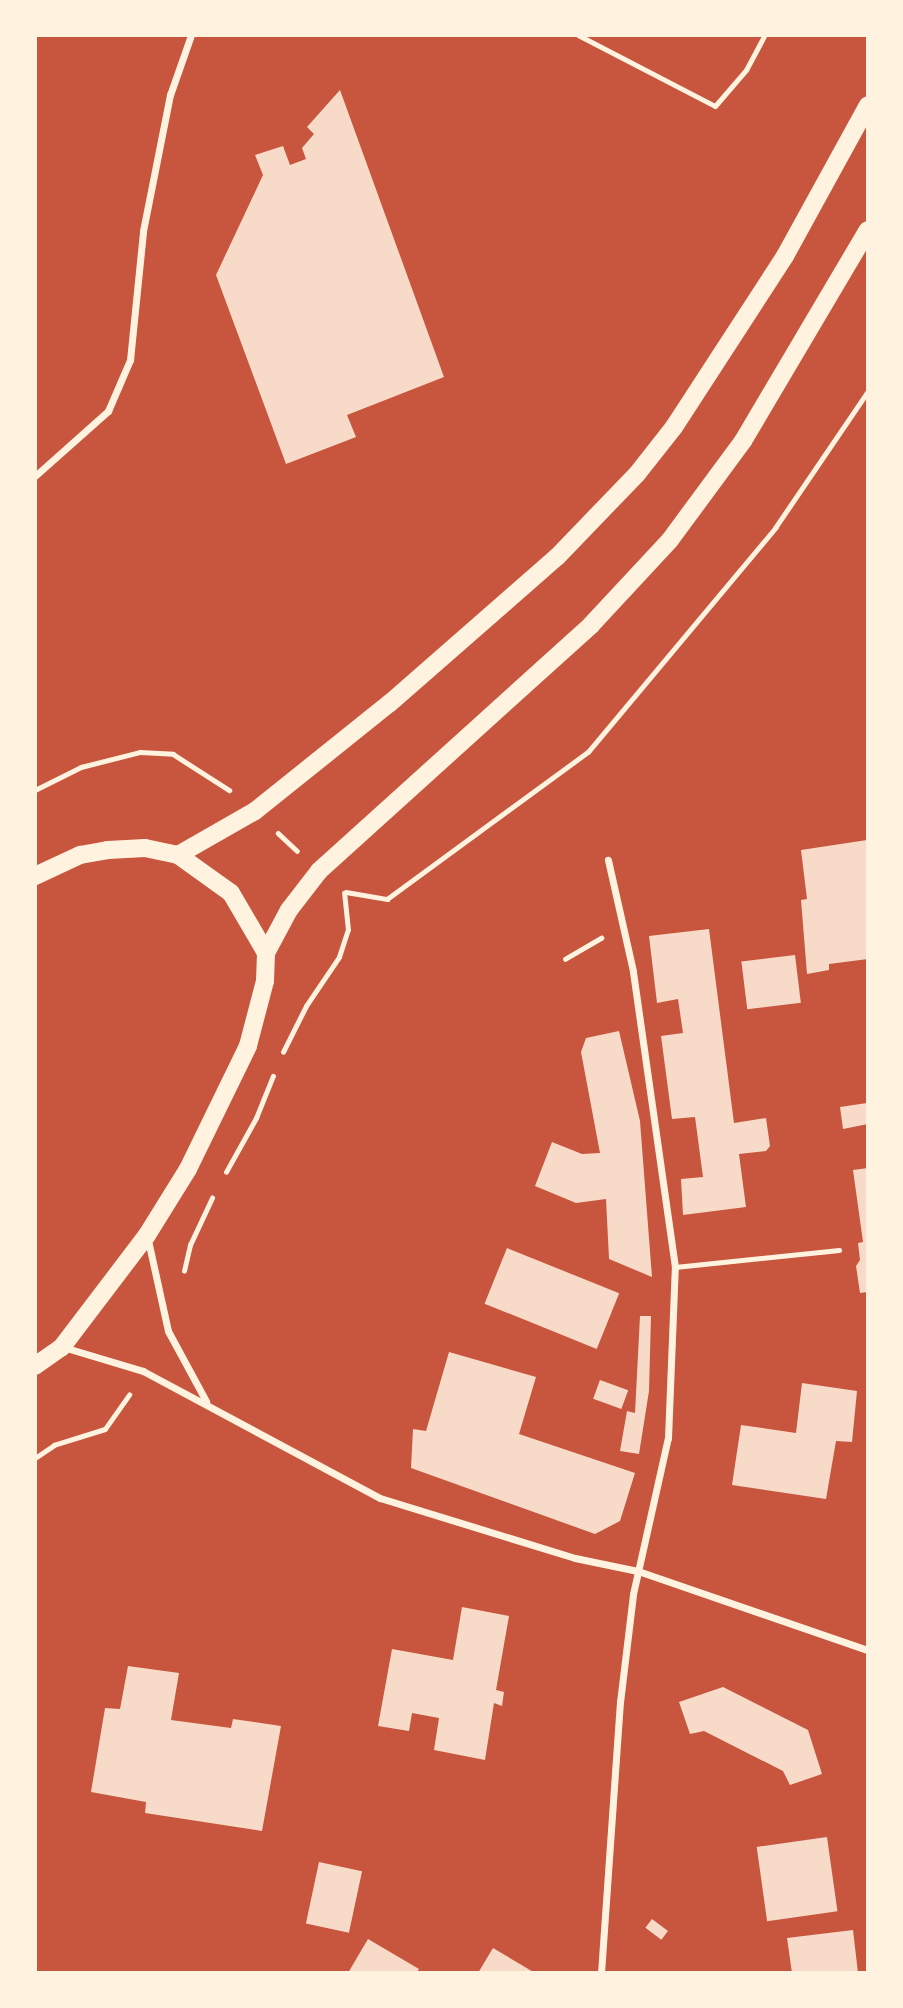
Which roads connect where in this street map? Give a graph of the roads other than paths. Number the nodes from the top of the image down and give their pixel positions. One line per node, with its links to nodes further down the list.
1 (191, 35): 6 (street)
2 (578, 35): 3 (lane)
3 (765, 35)
4 (868, 105): 7 (main road)
5 (868, 230): 10 (main road)
6 (35, 476)
7 (178, 855): 9 (main road); 10 (main road)
8 (608, 860): 13 (street)
9 (35, 876)
10 (267, 953): 11 (main road)
11 (146, 1235): 14 (main road); 16 (street)
12 (839, 1250): 13 (lane)
13 (675, 1267): 17 (street)
14 (62, 1347): 15 (main road); 16 (street)
15 (35, 1366)
16 (206, 1402): 17 (street)
17 (638, 1571): 18 (street); 19 (street)
18 (868, 1650)
19 (601, 1973)

